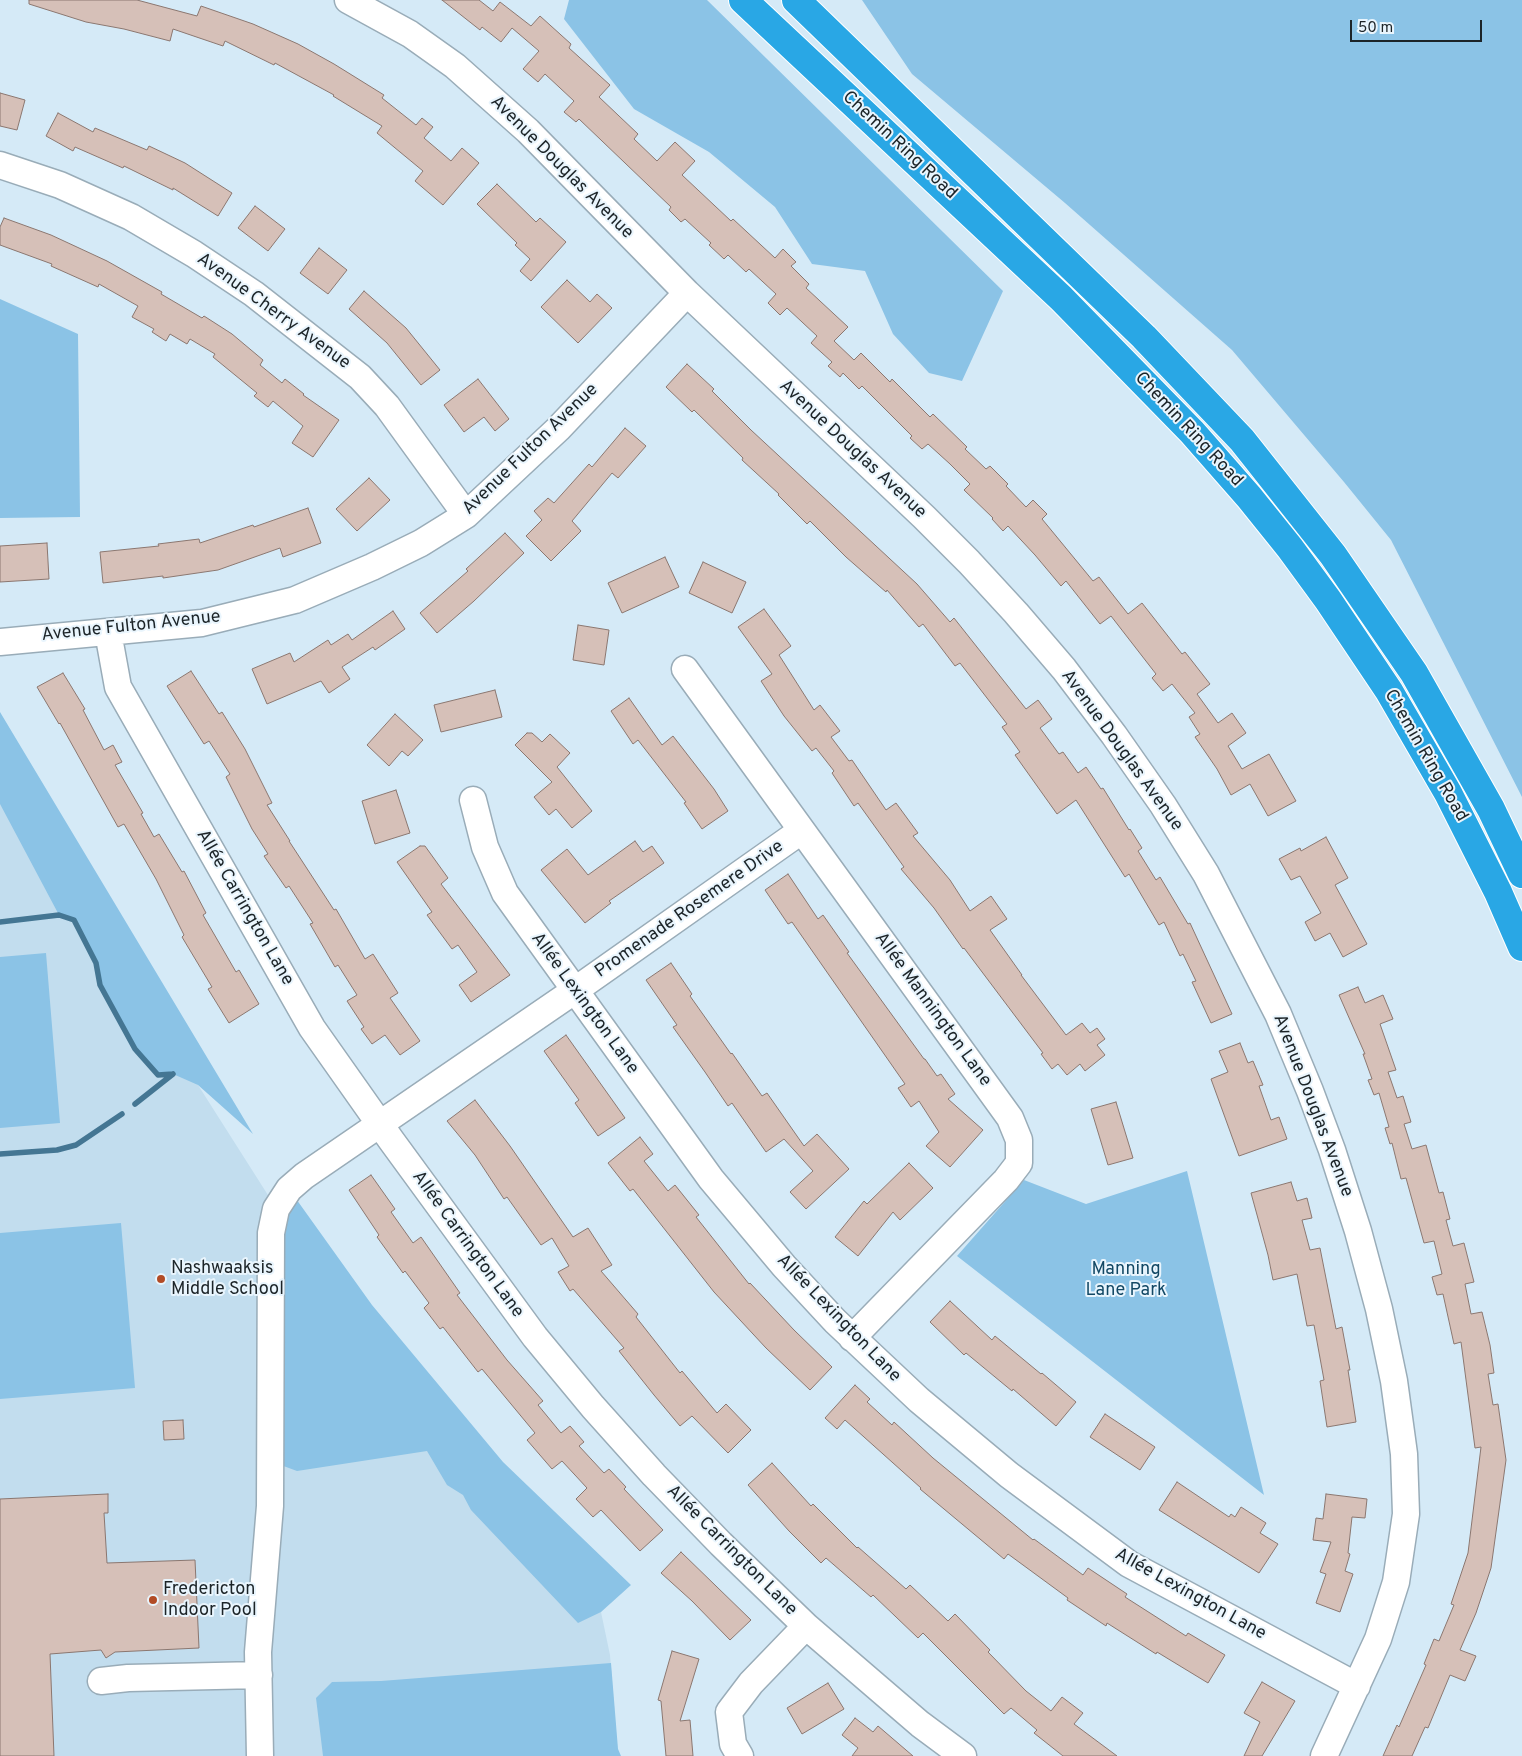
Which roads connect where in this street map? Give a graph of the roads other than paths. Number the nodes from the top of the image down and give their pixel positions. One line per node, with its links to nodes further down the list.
1 (348, 0): 5 (street, Avenue Douglas Avenue)
2 (743, 0): 13 (highway, Chemin Ring Road)
3 (796, 0): 12 (highway, Chemin Ring Road)
4 (0, 165): 6 (street, Avenue Cherry Avenue)
5 (686, 293): 6 (street, Avenue Fulton Avenue); 20 (street, Avenue Douglas Avenue)
6 (466, 514): 7 (street, Avenue Fulton Avenue)
7 (108, 632): 8 (street, Avenue Fulton Avenue); 15 (street, Allée Carrington Lane)
8 (0, 642)
9 (685, 669): 11 (street, Allée Mannington Lane)
10 (473, 800): 14 (street, Allée Lexington Lane)
11 (801, 831): 14 (street, Promenade Rosemere Drive); 16 (street, Allée Mannington Lane)
12 (1522, 874)
13 (1522, 947)
14 (574, 991): 15 (street, Promenade Rosemere Drive); 16 (street, Allée Lexington Lane)
15 (379, 1123): 17 (street, Allée Carrington Lane); 18 (street, Promenade Rosemere Drive)
16 (852, 1338): 20 (street, Allée Lexington Lane)
17 (806, 1626): 22 (street); 23 (street, Allée Carrington Lane)
18 (258, 1675): 19 (street); 21 (street, Promenade Rosemere Drive)
19 (101, 1681)
20 (1356, 1686): 24 (street, Avenue Douglas Avenue)
21 (260, 1756)
22 (740, 1756)
23 (963, 1756)
24 (1324, 1756)

